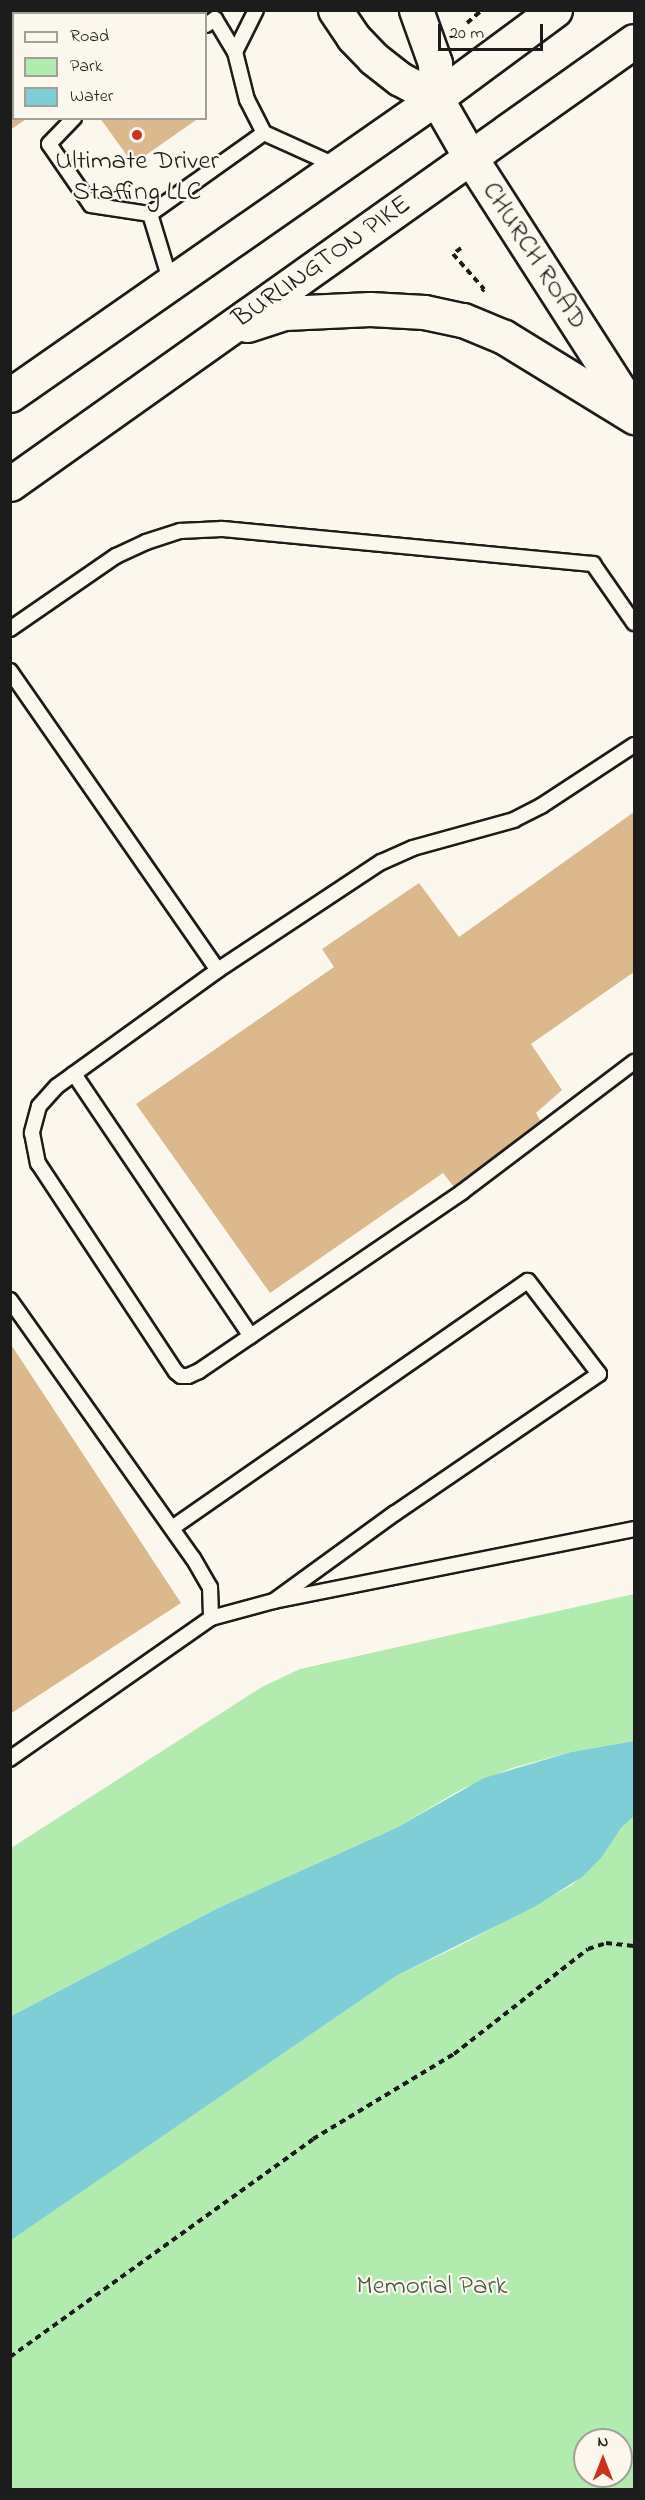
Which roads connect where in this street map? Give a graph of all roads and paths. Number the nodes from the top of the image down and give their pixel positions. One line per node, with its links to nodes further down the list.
1 (256, 10): 9 (lane)
2 (335, 10): 10 (main road)
3 (416, 10): 10 (main road)
4 (482, 10): 6 (path)
5 (555, 10): 10 (main road)
6 (466, 23)
7 (207, 24): 9 (lane)
8 (634, 41): 13 (main road, BURLINGTON PIKE)
9 (235, 52): 12 (lane)
10 (436, 98): 13 (main road, CHURCH ROAD); 14 (main road)
11 (72, 120): 15 (lane)
12 (264, 133): 14 (lane); 15 (lane)
13 (470, 157): 19 (main road, BURLINGTON PIKE); 21 (main road, CHURCH ROAD)
14 (335, 165): 17 (main road)
15 (150, 214): 17 (lane)
16 (461, 248): 18 (path)
17 (171, 283): 20 (main road)
18 (484, 289)
19 (223, 333): 22 (main road); 23 (main road, BURLINGTON PIKE)
20 (10, 395)
21 (634, 412)
22 (634, 417)
23 (10, 484)
24 (634, 623): 25 (lane)
25 (10, 629)
26 (10, 671): 28 (lane)
27 (634, 745): 28 (lane)
28 (218, 970): 30 (lane)
29 (634, 1062): 32 (lane)
30 (74, 1074): 32 (lane); 32 (lane)
31 (10, 1300): 33 (lane)
32 (251, 1336)
33 (172, 1528): 35 (lane); 36 (lane)
34 (634, 1529): 35 (lane)
35 (274, 1600): 36 (lane)
36 (211, 1617): 37 (lane)
37 (10, 1759)
38 (634, 1946): 39 (path)
39 (10, 2357)

